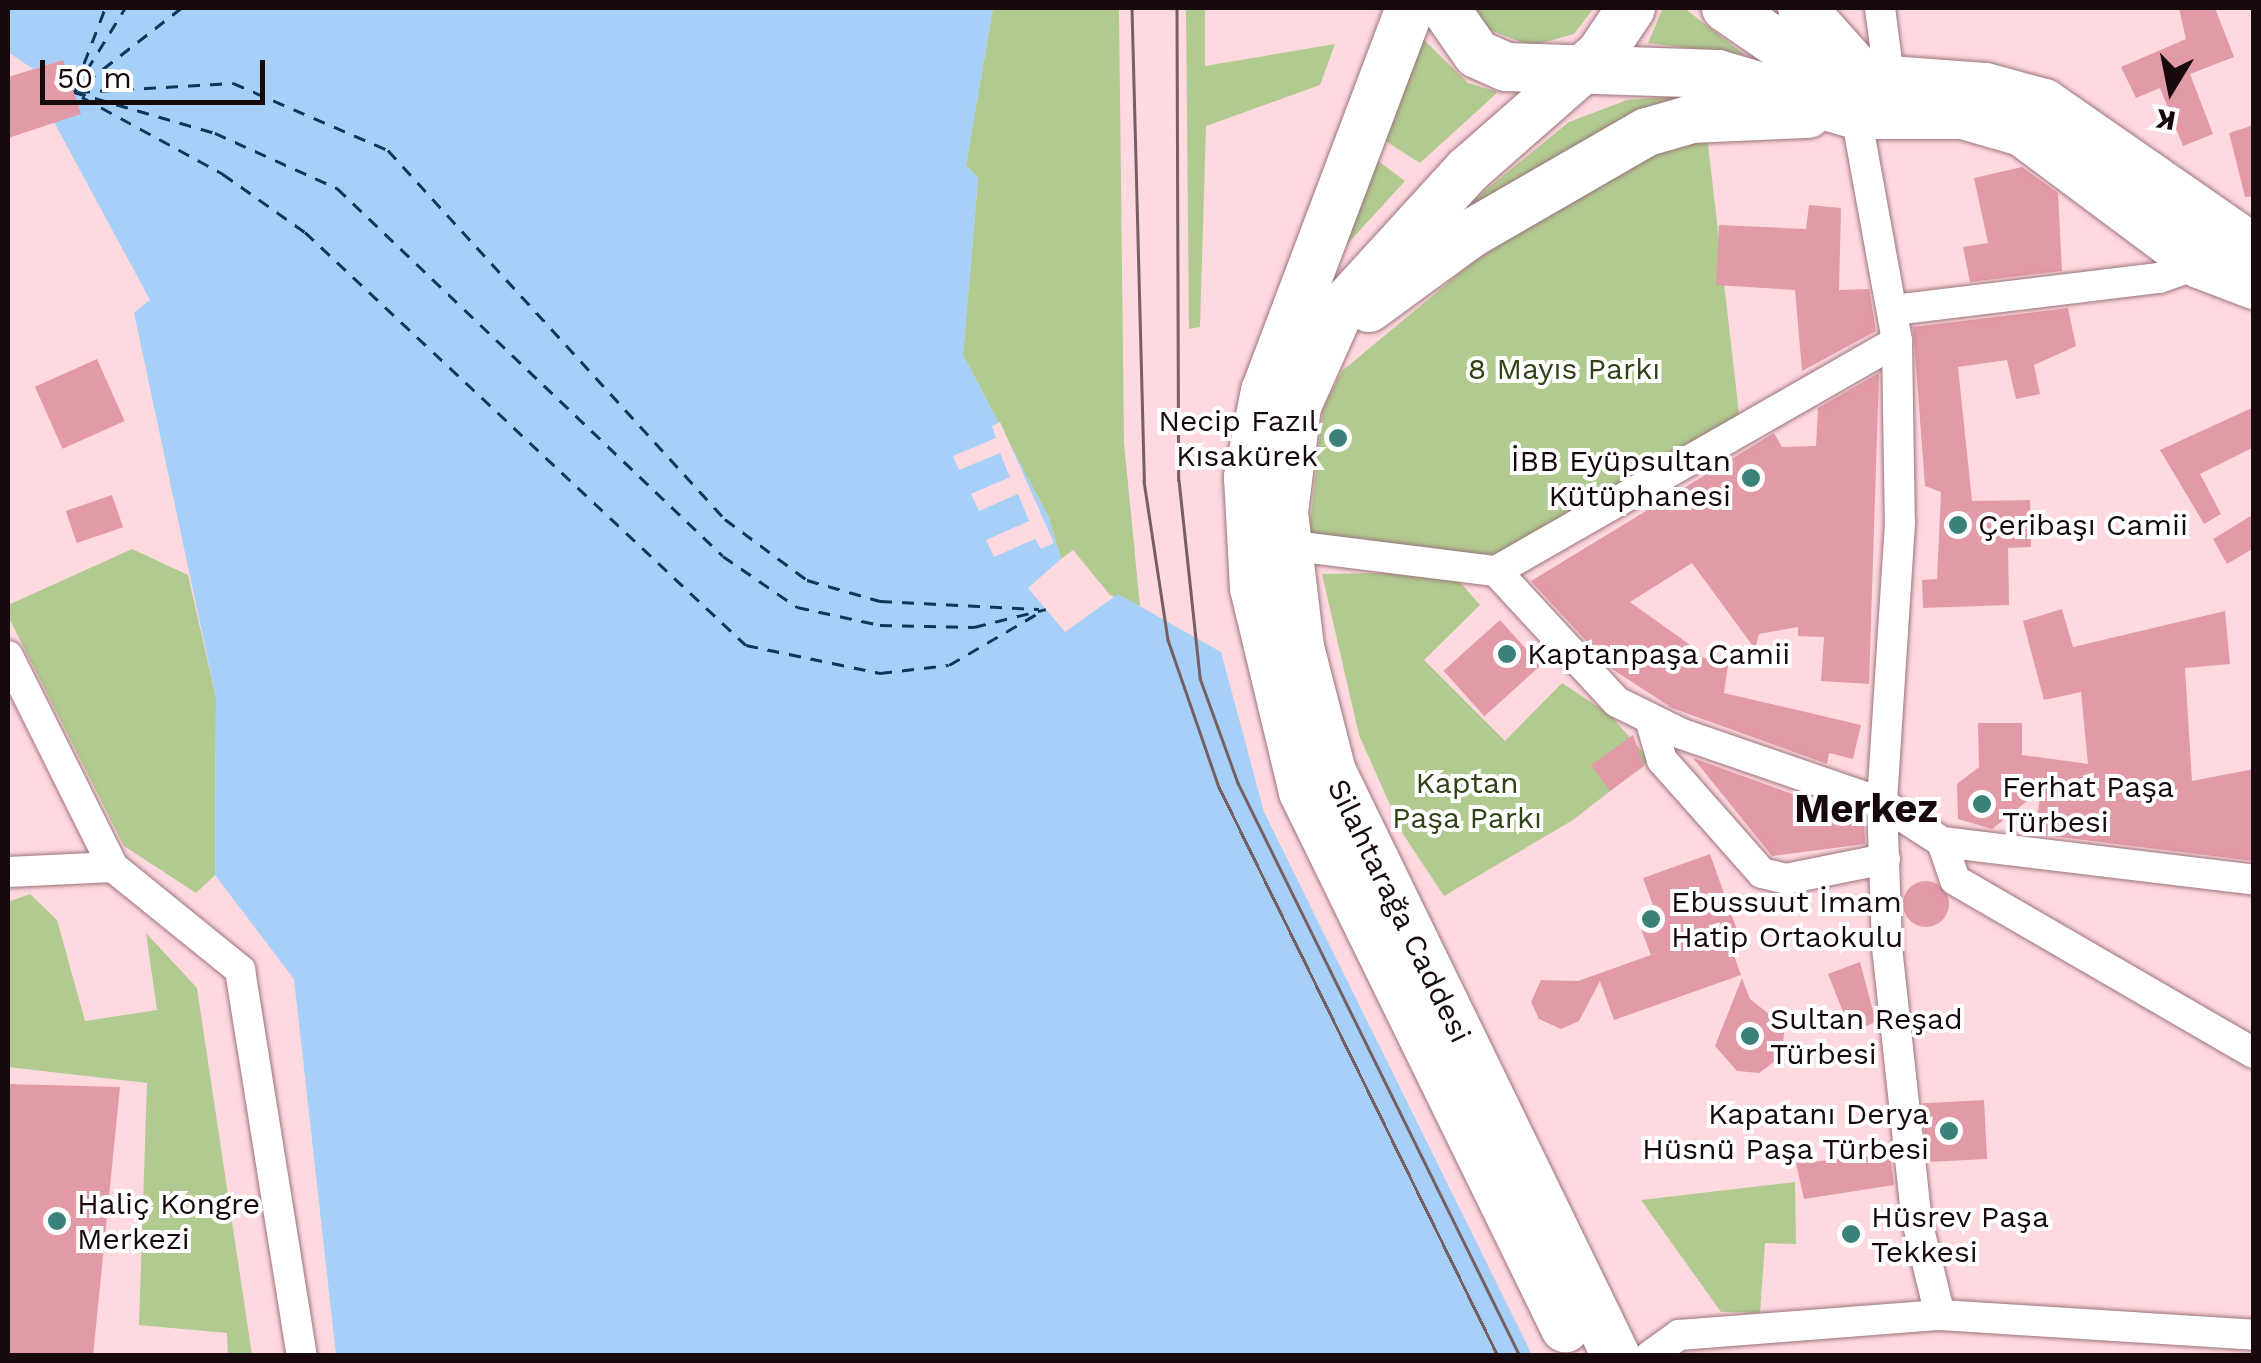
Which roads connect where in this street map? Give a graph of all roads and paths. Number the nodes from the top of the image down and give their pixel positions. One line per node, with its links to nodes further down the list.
1 (1410, 8): 29 (main road, Silahtarağa Caddesi)
2 (1445, 8): 7 (main road)
3 (1631, 8): 7 (main road, Silahtarağa Caddesi)
4 (1726, 8): 8 (main road)
5 (1802, 8): 8 (main road)
6 (1880, 8): 8 (street)
7 (1583, 69): 8 (main road); 14 (main road, Silahtarağa Caddesi)
8 (1877, 94): 9 (main road); 10 (main road); 12 (street); 14 (main road)
9 (2254, 249)
10 (2198, 264): 11 (main road); 12 (street)
11 (2254, 285)
12 (1894, 310): 13 (street)
13 (1898, 341): 16 (street); 19 (street)
14 (1306, 378): 15 (main road, Silahtarağa Caddesi)
15 (1286, 546): 16 (street); 30 (main road, Silahtarağa Caddesi)
16 (1496, 571): 18 (street)
17 (8, 656): 22 (street)
18 (1651, 722): 19 (street); 21 (street)
19 (1882, 803): 20 (street); 21 (street)
20 (1942, 842): 24 (street); 25 (street)
21 (1884, 859): 26 (street)
22 (113, 867): 23 (street); 28 (street)
23 (8, 872)
24 (2254, 880)
25 (2254, 1053)
26 (1940, 1314): 27 (street); 31 (street)
27 (2254, 1335)
28 (302, 1356)
29 (1579, 1356)
30 (1616, 1356)
31 (1650, 1356)

